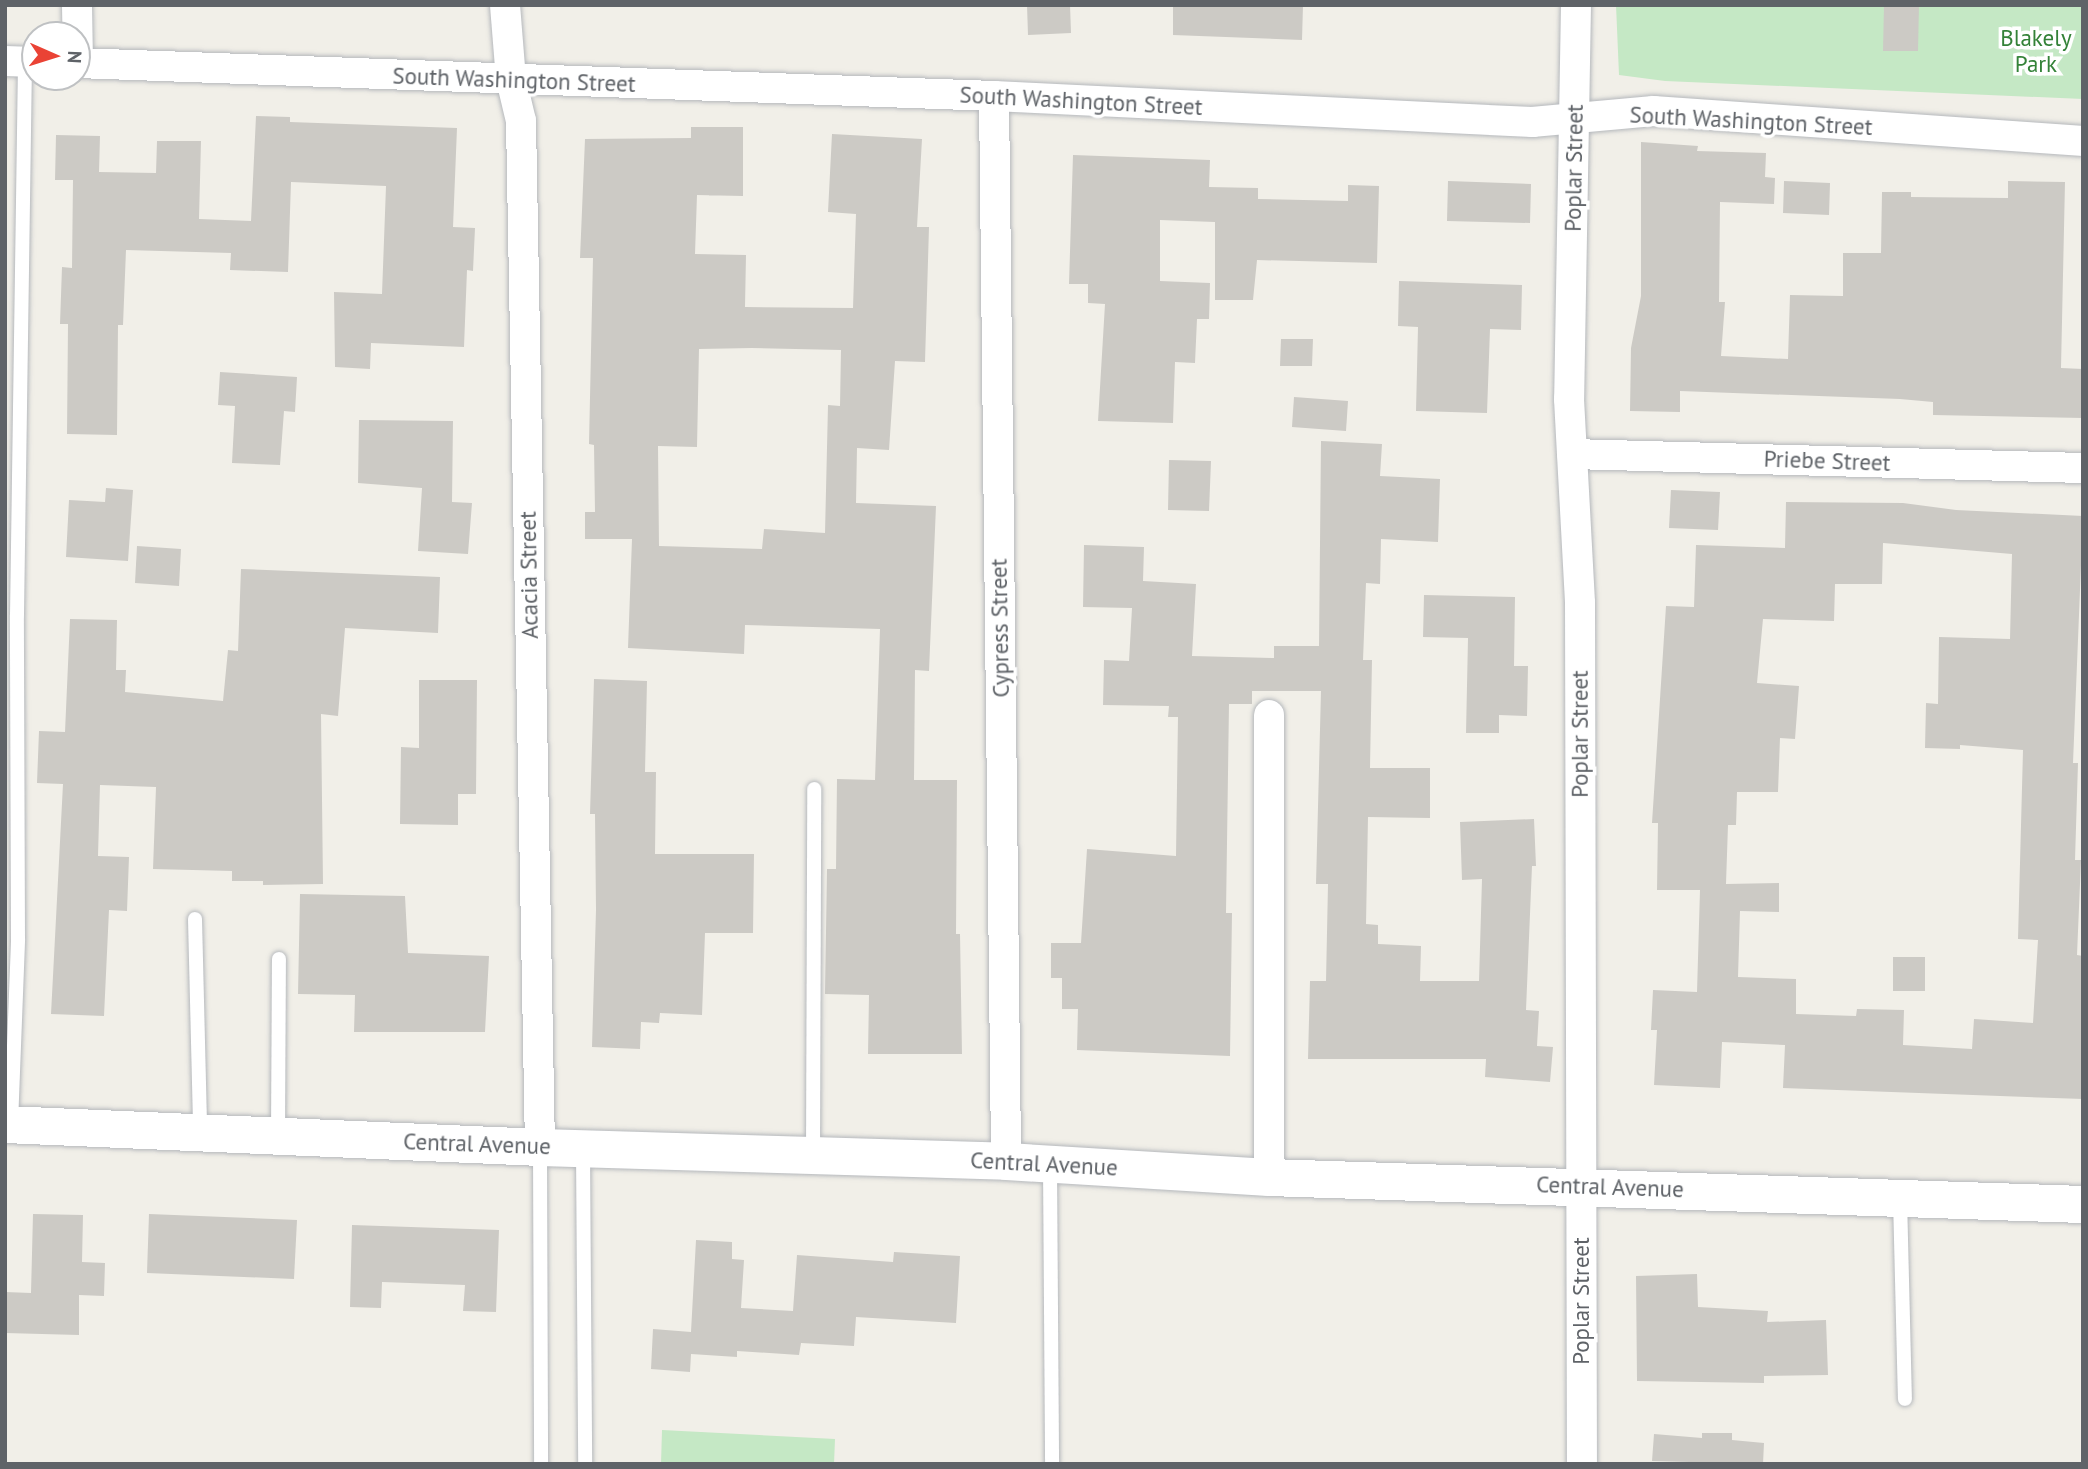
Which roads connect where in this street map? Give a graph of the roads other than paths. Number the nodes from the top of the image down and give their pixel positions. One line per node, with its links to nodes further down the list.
1 (505, 5): 4 (street, Acacia Street)
2 (1576, 5): 7 (street, Poplar Street)
3 (91, 64): 4 (street, South Washington Street)
4 (511, 79): 6 (street, South Washington Street); 18 (street, Acacia Street)
5 (22, 91): 15 (lane)
6 (994, 96): 7 (street, South Washington Street); 21 (street, Cypress Street)
7 (1576, 117): 8 (street, South Washington Street); 9 (street, Poplar Street)
8 (2083, 141)
9 (1572, 453): 10 (street, Priebe Street); 24 (street, Poplar Street)
10 (2083, 468)
11 (1269, 715): 23 (street)
12 (814, 789): 20 (lane)
13 (195, 919): 16 (lane)
14 (279, 959): 17 (lane)
15 (8, 1124): 16 (street, Central Avenue)
16 (200, 1132): 17 (street, Central Avenue)
17 (278, 1136): 18 (street, Central Avenue)
18 (540, 1147): 19 (street, Central Avenue); 28 (lane)
19 (583, 1147): 20 (street, Central Avenue); 29 (lane)
20 (813, 1155): 21 (street, Central Avenue)
21 (1006, 1161): 22 (street, Central Avenue)
22 (1049, 1163): 23 (street, Central Avenue); 30 (lane)
23 (1269, 1177): 24 (street, Central Avenue)
24 (1582, 1185): 25 (street, Central Avenue); 31 (street, Poplar Street)
25 (1900, 1197): 26 (street, Central Avenue); 27 (lane)
26 (2083, 1204)
27 (1905, 1399)
28 (541, 1464)
29 (585, 1464)
30 (1052, 1464)
31 (1582, 1464)

